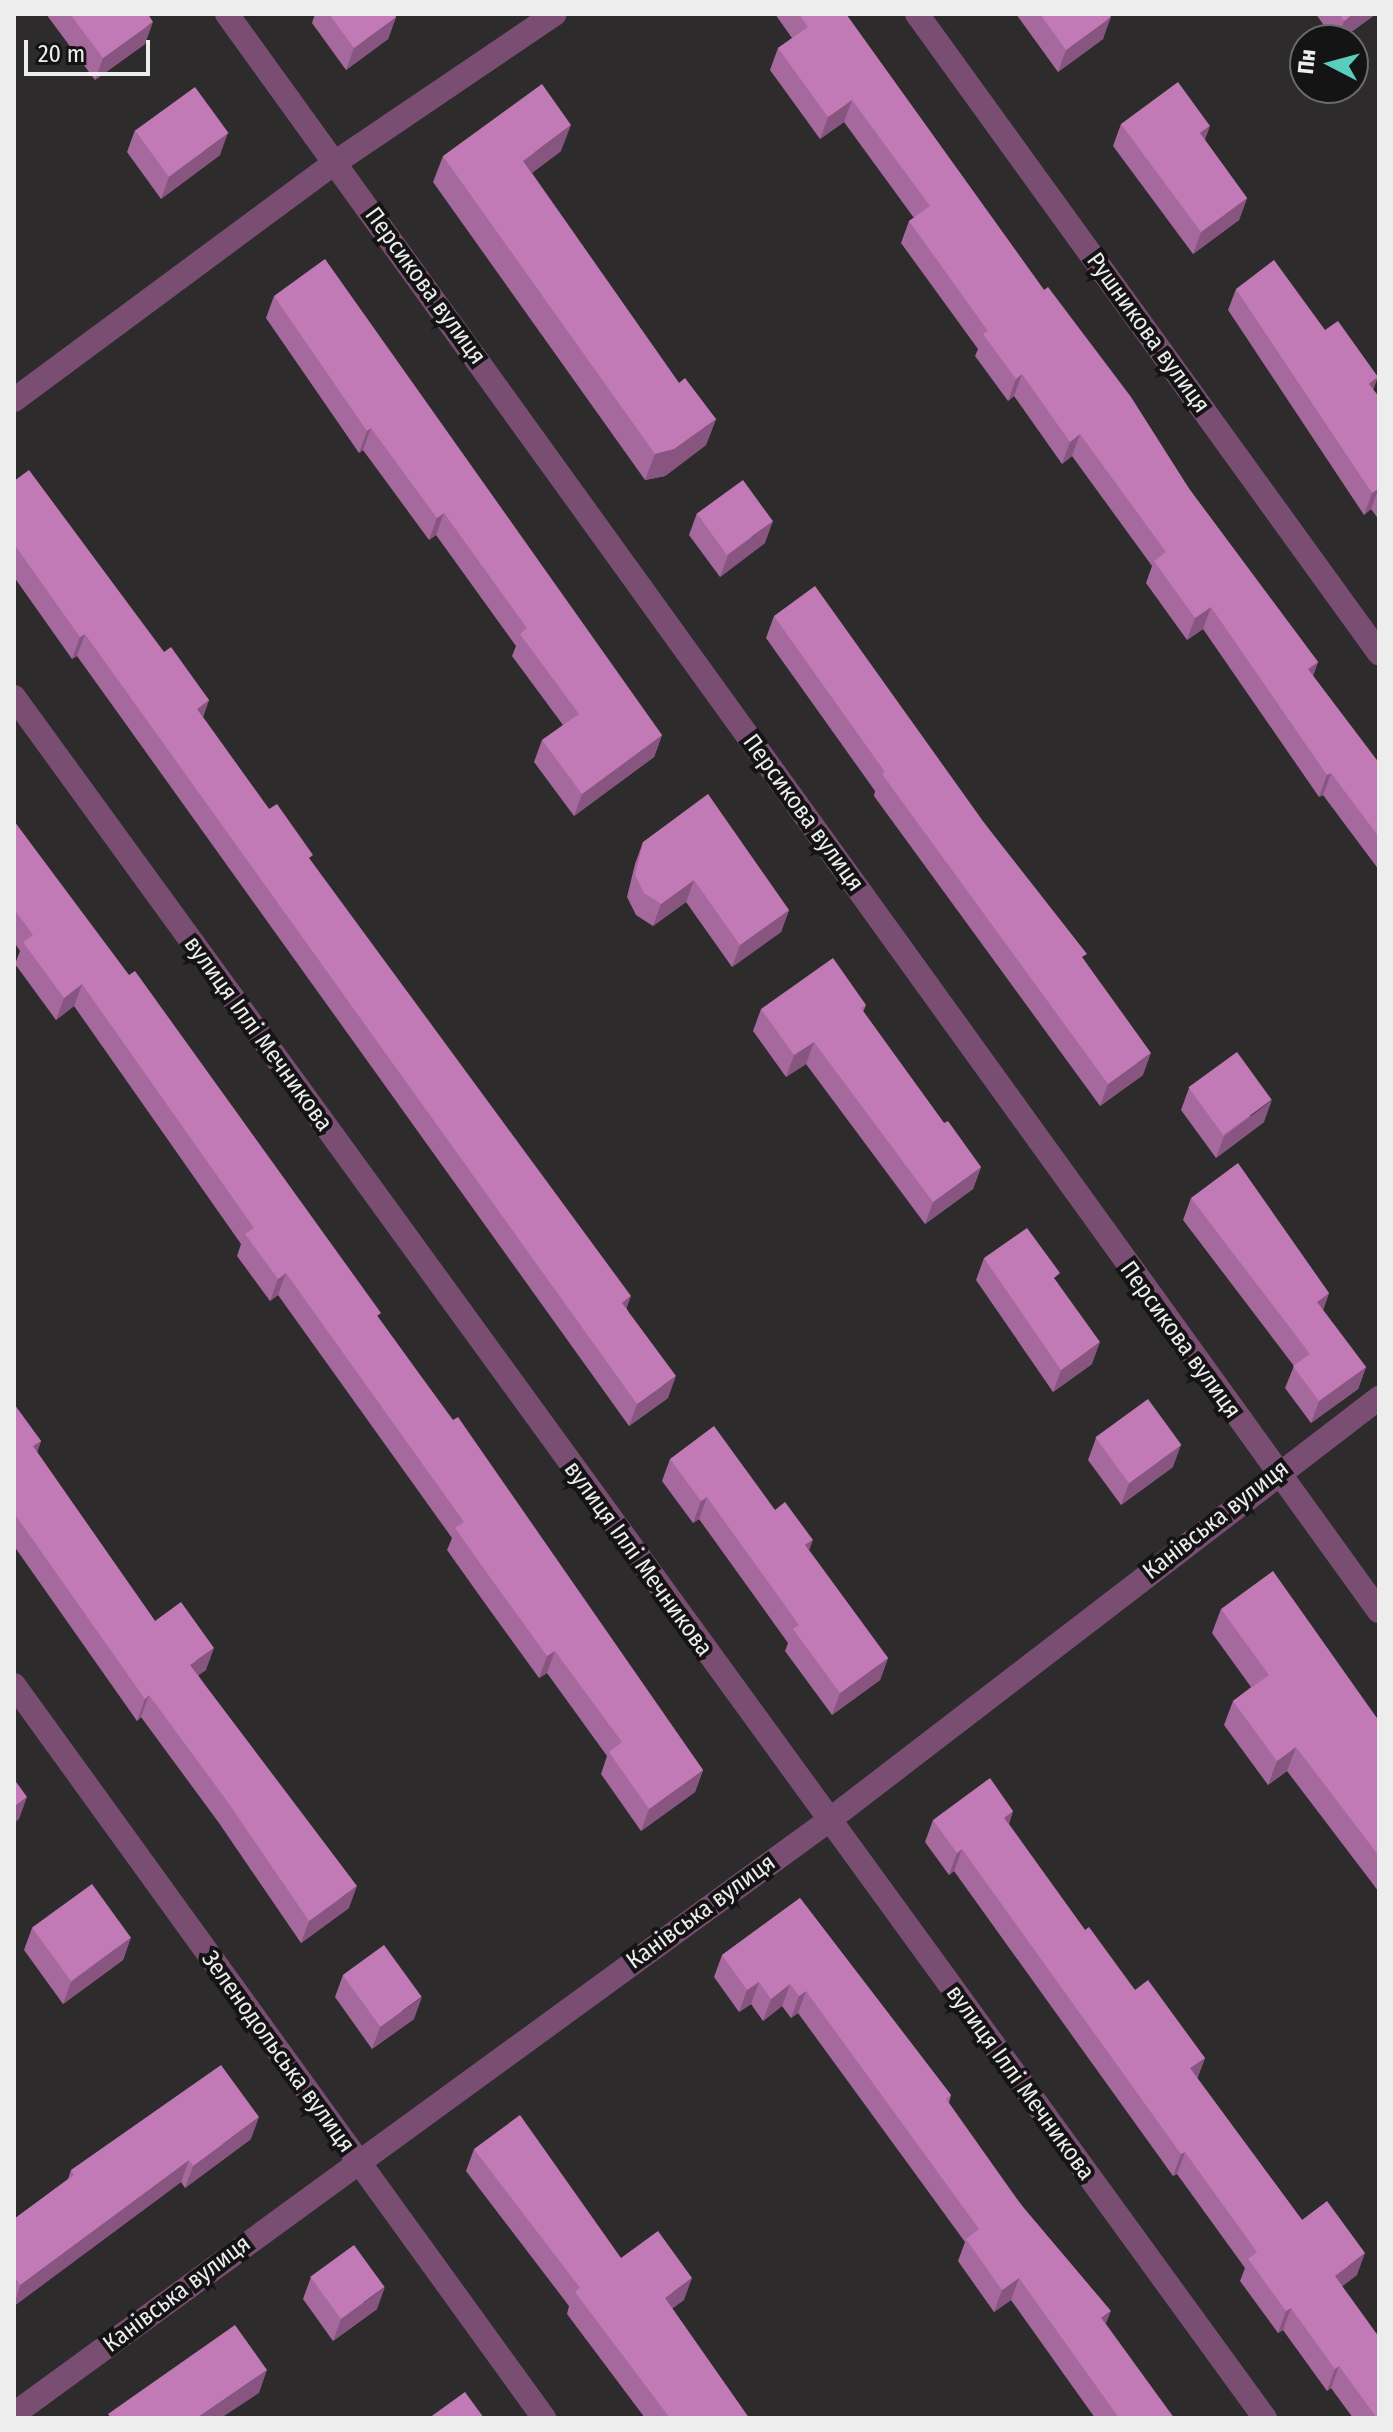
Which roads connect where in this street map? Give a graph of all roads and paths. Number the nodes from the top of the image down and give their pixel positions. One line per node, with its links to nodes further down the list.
1 (227, 14): 4 (street, Персикова вулиця)
2 (555, 14): 4 (street)
3 (917, 14): 6 (street, Рушникова вулиця)
4 (336, 162): 5 (street); 9 (street, Персикова вулиця)
5 (14, 400)
6 (1379, 653)
7 (14, 697): 12 (street, вулиця Іллі Мечникова)
8 (1379, 1398): 9 (street, Канівська вулиця)
9 (1276, 1473): 10 (street, Персикова вулиця); 12 (street, Канівська вулиця)
10 (1379, 1611)
11 (14, 1685): 13 (street, Зеленодольська вулиця)
12 (828, 1821): 13 (street, Канівська вулиця); 16 (street, вулиця Іллі Мечникова)
13 (356, 2161): 14 (street, Канівська вулиця); 15 (street, Зеленодольська вулиця)
14 (14, 2414)
15 (544, 2418)
16 (1265, 2418)

